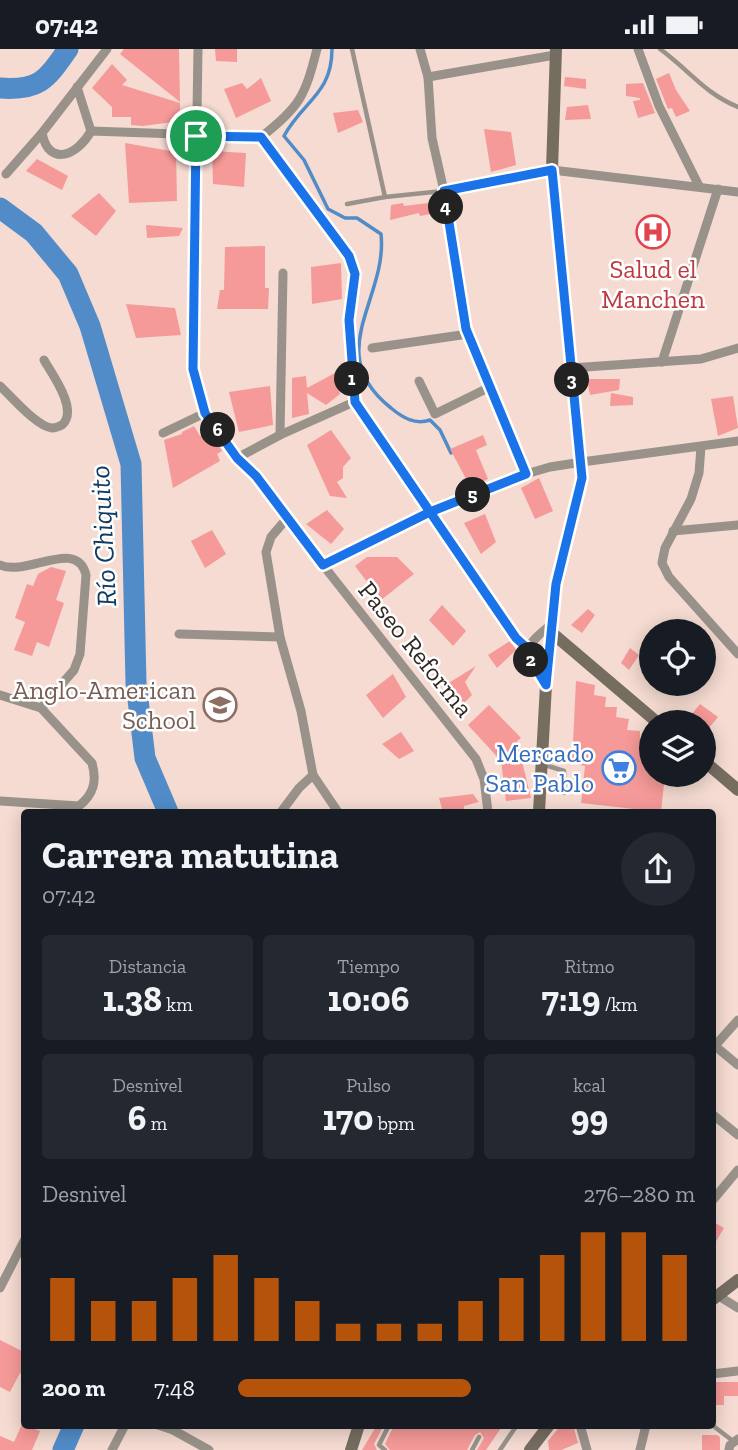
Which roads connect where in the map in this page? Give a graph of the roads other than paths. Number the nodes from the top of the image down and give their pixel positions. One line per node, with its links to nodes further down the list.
1 (107, 49): 10 (street)
2 (198, 49): 14 (street, Paseo Reforma)
3 (317, 49): 15 (street)
4 (352, 49): 22 (lane)
5 (420, 49): 9 (street)
6 (638, 49): 18 (street)
7 (660, 49): 11 (lane)
8 (556, 52): 9 (street); 16 (street)
9 (428, 77): 20 (street)
10 (77, 87): 12 (street); 13 (street)
11 (738, 107)
12 (91, 131): 13 (street); 14 (street)
13 (42, 133): 17 (street)
14 (196, 136): 15 (street); 35 (street, Paseo Reforma)
15 (261, 137): 34 (street)
16 (552, 170): 18 (street); 20 (street); 30 (street)
17 (6, 174)
18 (699, 186): 19 (street)
19 (718, 189): 21 (street); 29 (street)
20 (444, 191): 22 (lane); 25 (street)
21 (738, 192)
22 (384, 197): 23 (lane)
23 (347, 204)
24 (283, 273): 37 (street)
25 (468, 334): 26 (street); 33 (street)
26 (372, 348)
27 (738, 348): 29 (street)
28 (44, 360): 32 (street)
29 (662, 362): 30 (street)
30 (571, 368): 41 (street)
31 (419, 381): 33 (street)
32 (0, 386)
33 (490, 387): 42 (street)
34 (355, 402): 37 (street); 43 (street)
35 (205, 413): 36 (street); 40 (street, Paseo Reforma)
36 (163, 433)
37 (280, 435): 40 (street)
38 (738, 441): 39 (street)
39 (701, 447): 41 (street); 46 (street)
40 (237, 458): 44 (street, Paseo Reforma)
41 (582, 462): 42 (street); 49 (street)
42 (526, 474): 43 (street)
43 (430, 512): 48 (street); 52 (street)
44 (288, 517): 48 (street, Paseo Reforma); 51 (street)
45 (738, 525): 46 (street)
46 (673, 531): 54 (street)
47 (0, 565): 57 (street)
48 (323, 565): 67 (street, Paseo Reforma)
49 (552, 628): 52 (street); 53 (street); 58 (street)
50 (179, 634): 51 (street)
51 (280, 636): 61 (street)
52 (528, 649): 53 (street); 55 (street)
53 (550, 652): 55 (street)
54 (738, 654)
55 (546, 685): 59 (street)
56 (0, 695): 57 (street)
57 (41, 708): 64 (street)
58 (643, 710)
59 (540, 764): 63 (lane); 68 (street)
60 (716, 771): 62 (street)
61 (313, 775): 65 (street); 66 (street)
62 (738, 790)
63 (564, 793)
64 (0, 801)
65 (283, 809)
66 (336, 809)
67 (488, 809)
68 (539, 809)
69 (738, 1020): 70 (street)
70 (716, 1045)
71 (716, 1050): 72 (street)
72 (738, 1065)
73 (716, 1117): 74 (street)
74 (738, 1135)
75 (738, 1170): 76 (street)
76 (716, 1196)
77 (21, 1247): 79 (street)
78 (738, 1280): 80 (street)
79 (0, 1288)
80 (716, 1296)
81 (716, 1297): 82 (street)
82 (738, 1308)
83 (738, 1371): 84 (street)
84 (716, 1374)
85 (716, 1428): 95 (lane)
86 (123, 1429): 96 (street)
87 (177, 1429): 97 (street)
88 (358, 1429): 98 (street)
89 (387, 1429): 99 (lane)
90 (514, 1429): 101 (lane)
91 (547, 1429): 102 (street)
92 (581, 1429): 103 (street)
93 (645, 1429): 104 (street)
94 (479, 1437): 100 (lane)
95 (734, 1443)
96 (112, 1450)
97 (209, 1450)
98 (351, 1450)
99 (385, 1450)
100 (472, 1450)
101 (500, 1450)
102 (530, 1450)
103 (587, 1450)
104 (640, 1450)

